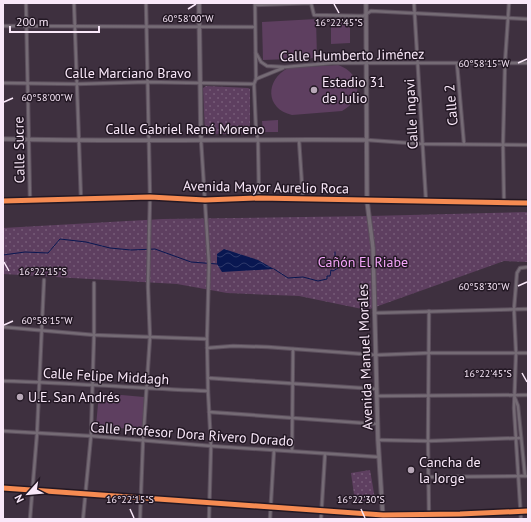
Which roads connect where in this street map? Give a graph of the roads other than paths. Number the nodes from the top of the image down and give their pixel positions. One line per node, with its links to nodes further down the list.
1 (26, 3): 14 (street, Calle Sucre)
2 (74, 3): 15 (street)
3 (146, 3): 16 (street)
4 (199, 3): 17 (street)
5 (366, 3): 9 (street, Avenida Manuel Morales)
6 (414, 3): 10 (street, Calle Ingavi)
7 (509, 3): 11 (street)
8 (255, 4): 9 (street); 18 (street)
9 (366, 14): 10 (street); 20 (street, Avenida Manuel Morales)
10 (415, 14): 11 (street); 21 (street, Calle Ingavi)
11 (509, 17): 12 (street); 22 (street)
12 (528, 18)
13 (3, 26): 14 (street)
14 (26, 26): 15 (street); 30 (street, Calle Sucre)
15 (75, 26): 16 (street); 31 (street)
16 (146, 27): 17 (street); 27 (street)
17 (199, 27): 18 (street); 28 (street)
18 (255, 27): 19 (street)
19 (256, 53): 25 (street, Calle Humberto Jiménez); 26 (street)
20 (366, 62): 21 (street, Calle Humberto Jiménez); 25 (street, Calle Humberto Jiménez); 39 (street, Avenida Manuel Morales)
21 (418, 63): 24 (street, Calle Humberto Jiménez); 41 (street, Calle Ingavi)
22 (505, 63): 23 (street, Calle Humberto Jiménez); 24 (street, Calle Humberto Jiménez); 43 (street)
23 (528, 63)
24 (457, 64): 42 (street, Calle 2)
25 (285, 67): 26 (street)
26 (256, 79): 32 (street)
27 (147, 82): 28 (street, Calle Marciano Bravo); 31 (street, Calle Marciano Bravo); 36 (street)
28 (201, 82): 32 (street, Calle Marciano Bravo); 37 (street)
29 (3, 83): 30 (street, Calle Marciano Bravo)
30 (28, 83): 31 (street, Calle Marciano Bravo); 35 (street, Calle Sucre)
31 (77, 84): 40 (street)
32 (254, 84): 38 (street)
33 (3, 139): 35 (street, Calle Gabriel René Moreno)
34 (298, 139): 38 (street, Calle Gabriel René Moreno); 39 (street, Calle Gabriel René Moreno); 50 (street)
35 (29, 140): 40 (street, Calle Gabriel René Moreno); 48 (street, Calle Sucre)
36 (149, 140): 37 (street, Calle Gabriel René Moreno); 40 (street, Calle Gabriel René Moreno); 45 (street)
37 (201, 140): 38 (street, Calle Gabriel René Moreno); 49 (street)
38 (258, 140): 46 (street)
39 (367, 140): 41 (street); 52 (street, Avenida Manuel Morales)
40 (79, 141): 47 (street)
41 (423, 144): 42 (street); 53 (street, Calle Ingavi)
42 (464, 144): 43 (street)
43 (503, 145): 44 (street); 54 (street)
44 (528, 145)
45 (150, 197): 47 (street, Avenida Mayor Aurelio Roca); 49 (street, Avenida Mayor Aurelio Roca); 66 (street)
46 (259, 198): 49 (street, Avenida Mayor Aurelio Roca); 50 (street, Avenida Mayor Aurelio Roca)
47 (81, 199): 48 (street, Avenida Mayor Aurelio Roca)
48 (30, 200): 51 (street, Avenida Mayor Aurelio Roca)
49 (205, 200): 67 (street)
50 (303, 200): 52 (street, Avenida Mayor Aurelio Roca)
51 (3, 201)
52 (367, 201): 53 (street, Avenida Mayor Aurelio Roca); 62 (street, Avenida Manuel Morales)
53 (426, 201): 54 (street, Avenida Mayor Aurelio Roca)
54 (504, 202): 55 (street, Avenida Mayor Aurelio Roca)
55 (528, 203)
56 (528, 267): 59 (street)
57 (44, 280): 64 (street)
58 (94, 283): 65 (street)
59 (514, 309): 60 (street); 61 (street); 71 (street)
60 (528, 309)
61 (429, 311): 62 (street); 70 (street)
62 (374, 313): 73 (street, Avenida Manuel Morales)
63 (3, 327): 64 (street)
64 (42, 330): 65 (street); 76 (street)
65 (94, 335): 66 (street); 78 (street)
66 (150, 337): 67 (street); 79 (street)
67 (207, 339): 68 (street)
68 (207, 348): 69 (street); 74 (street)
69 (293, 350): 73 (street); 77 (street)
70 (429, 353): 71 (street); 73 (street); 82 (street)
71 (516, 353): 72 (street); 83 (street)
72 (528, 353)
73 (376, 355): 80 (street, Avenida Manuel Morales)
74 (208, 378): 77 (street); 81 (street)
75 (3, 381): 76 (street, Calle Felipe Middagh)
76 (38, 382): 78 (street, Calle Felipe Middagh); 90 (street)
77 (293, 383): 80 (street); 87 (street)
78 (92, 384): 79 (street, Calle Felipe Middagh); 91 (street)
79 (147, 389): 81 (street, Calle Felipe Middagh); 95 (street)
80 (377, 389): 85 (street, Avenida Manuel Morales)
81 (208, 391): 86 (street)
82 (428, 395): 83 (street); 85 (street); 96 (street)
83 (514, 395): 84 (street); 92 (street); 93 (street)
84 (528, 395)
85 (377, 396): 88 (street, Avenida Manuel Morales)
86 (209, 412): 87 (street); 97 (street)
87 (292, 417): 88 (street); 99 (street)
88 (378, 424): 94 (street, Avenida Manuel Morales)
89 (3, 431): 90 (street, Calle Profesor Dora Rivero Dorado)
90 (37, 434): 91 (street, Calle Profesor Dora Rivero Dorado); 106 (street)
91 (90, 436): 95 (street, Calle Profesor Dora Rivero Dorado); 107 (street)
92 (516, 438): 93 (street); 96 (street); 104 (street)
93 (521, 438): 102 (street)
94 (378, 440): 96 (street); 101 (street, Avenida Manuel Morales)
95 (143, 441): 97 (street, Calle Profesor Dora Rivero Dorado); 108 (street)
96 (428, 441): 103 (street)
97 (211, 446): 98 (street, Calle Profesor Dora Rivero Dorado); 109 (street)
98 (274, 450): 99 (street, Calle Profesor Dora Rivero Dorado); 110 (street)
99 (292, 451): 100 (street, Calle Profesor Dora Rivero Dorado)
100 (325, 454): 101 (street, Calle Profesor Dora Rivero Dorado); 111 (street)
101 (379, 457): 116 (street, Avenida Manuel Morales)
102 (526, 476): 104 (street)
103 (429, 477): 104 (street); 114 (street)
104 (518, 477): 112 (street)
105 (3, 488): 106 (street)
106 (31, 490): 107 (street); 117 (street)
107 (85, 494): 108 (street); 118 (street)
108 (141, 498): 109 (street); 119 (street)
109 (209, 502): 110 (street); 120 (street)
110 (270, 507): 111 (street); 121 (street)
111 (322, 510): 116 (street); 122 (street)
112 (521, 511): 113 (street); 115 (street); 125 (street)
113 (528, 511)
114 (429, 514): 115 (street); 116 (street); 123 (street)
115 (460, 514): 124 (street)
116 (383, 517)
117 (30, 519)
118 (84, 519)
119 (140, 519)
120 (209, 519)
121 (270, 519)
122 (321, 519)
123 (430, 519)
124 (460, 519)
125 (521, 519)

